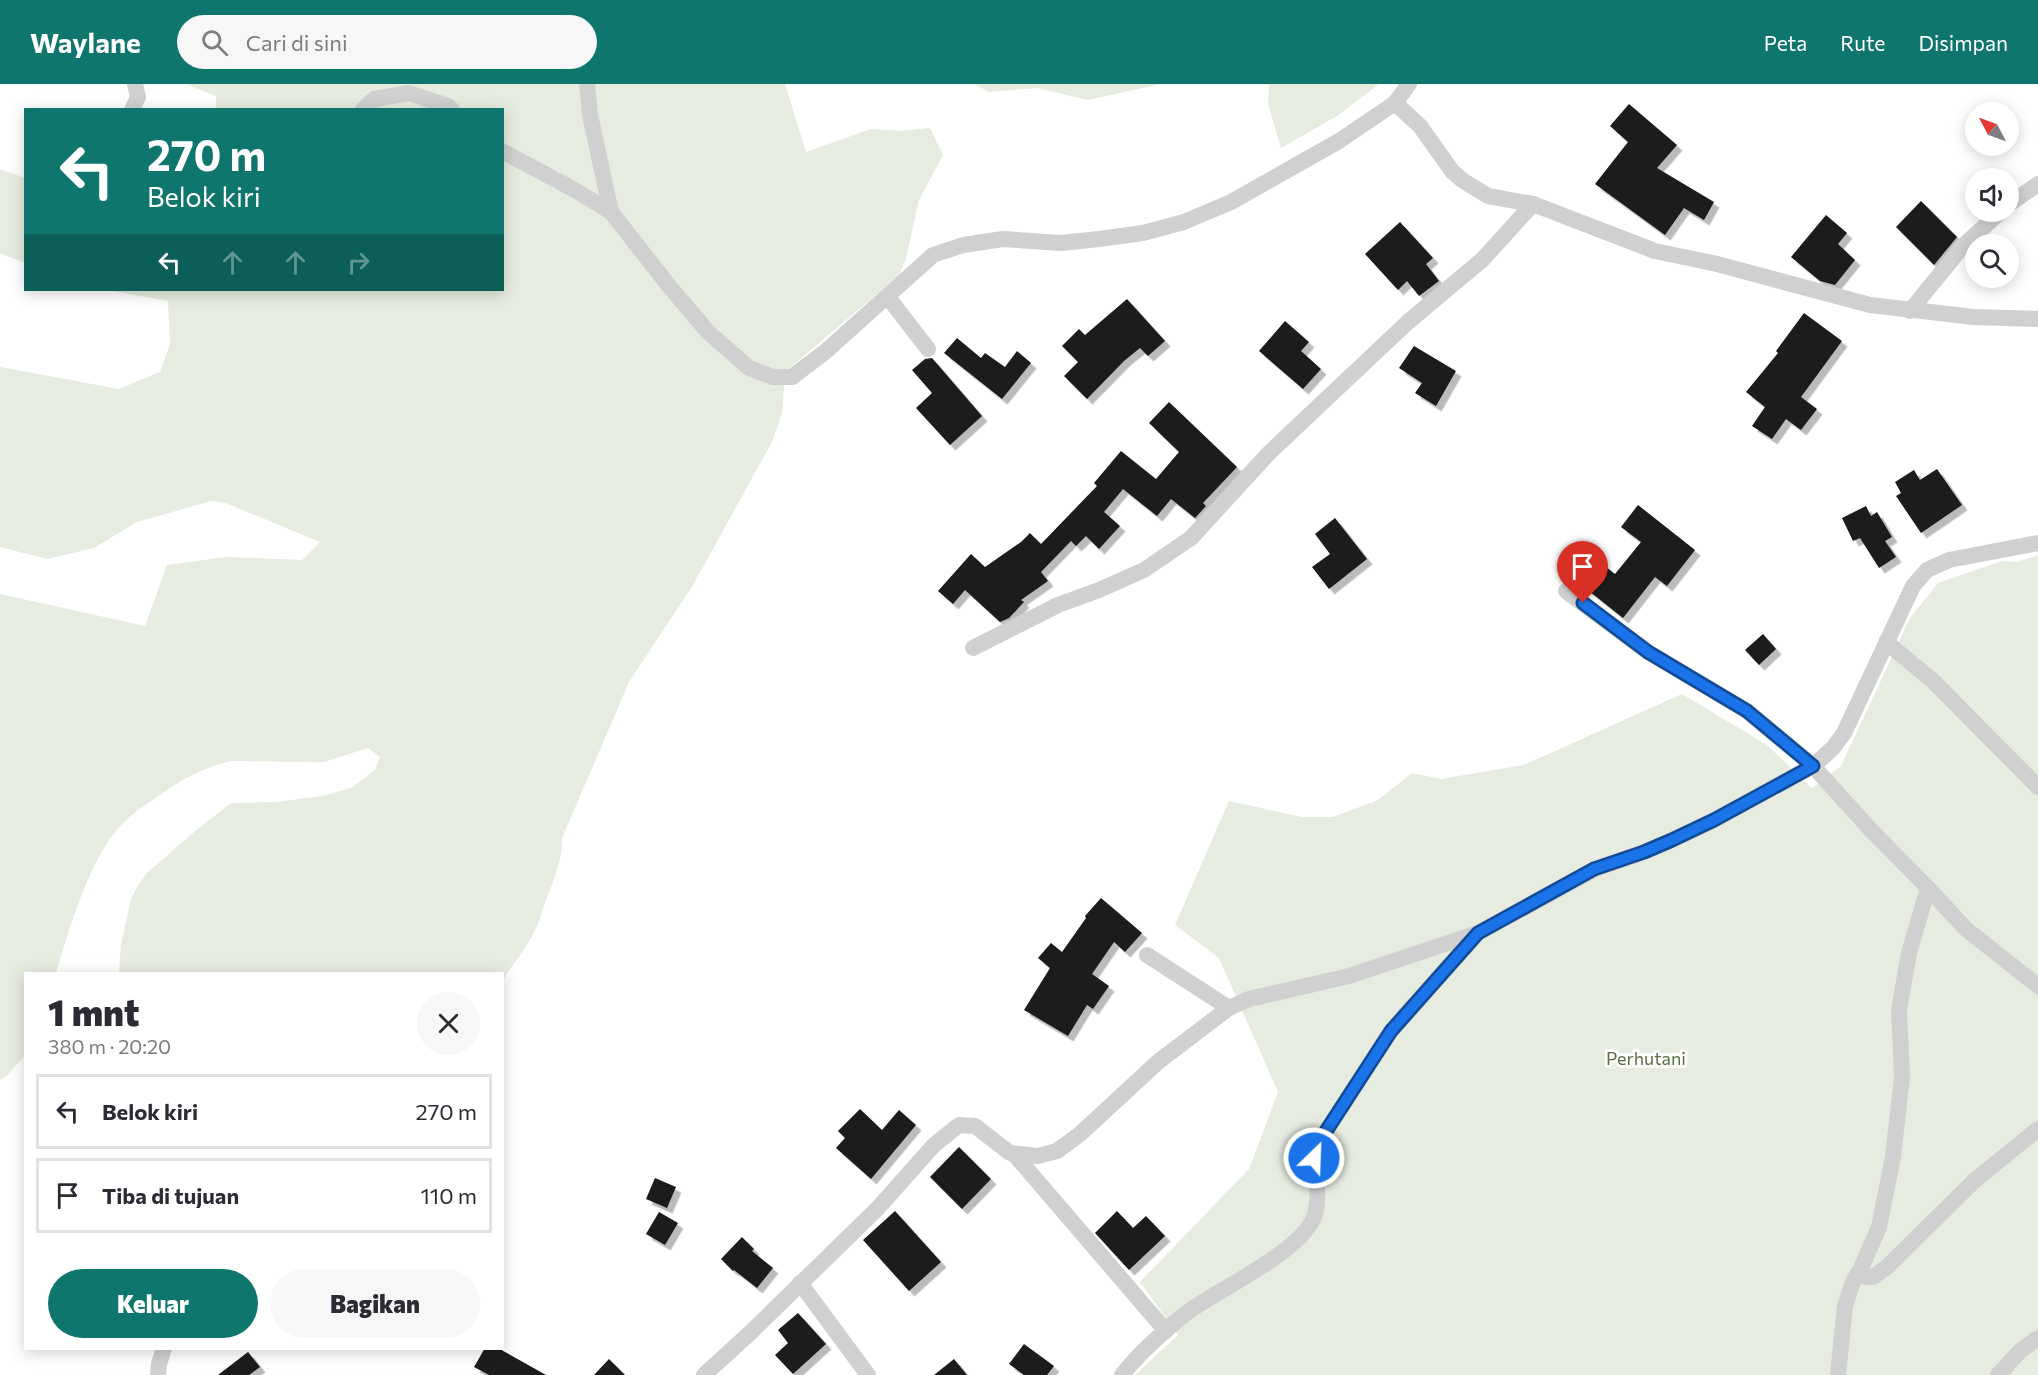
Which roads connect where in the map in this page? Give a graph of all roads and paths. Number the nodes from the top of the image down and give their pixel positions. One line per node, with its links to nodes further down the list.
1 (135, 84): 5 (street)
2 (587, 84): 12 (street)
3 (1409, 84): 4 (street)
4 (1395, 103): 11 (street); 14 (street)
5 (133, 108)
6 (365, 108): 7 (street)
7 (450, 108)
8 (504, 152): 12 (street)
9 (2038, 184): 10 (street)
10 (2019, 197)
11 (1533, 204): 15 (street); 21 (street)
12 (611, 212): 14 (street)
13 (1989, 222): 15 (street)
14 (887, 296): 17 (street)
15 (1910, 311): 16 (street)
16 (2038, 319)
17 (928, 349)
18 (2038, 543): 20 (street)
19 (1566, 591): 22 (street)
20 (1886, 642): 22 (street); 23 (street)
21 (974, 648)
22 (1813, 766): 24 (street); 25 (street)
23 (2038, 787)
24 (1928, 888): 27 (street); 31 (street)
25 (1478, 933): 28 (street); 33 (street)
26 (1147, 955): 28 (street)
27 (2038, 986)
28 (1229, 1008): 30 (street)
29 (2038, 1129): 31 (street)
30 (1014, 1154): 32 (street); 33 (street)
31 (1857, 1276): 40 (street)
32 (800, 1283): 37 (street); 38 (street)
33 (1166, 1331): 39 (street)
34 (2038, 1338): 41 (street)
35 (163, 1350): 36 (street)
36 (158, 1375)
37 (704, 1375)
38 (868, 1375)
39 (1122, 1375)
40 (1838, 1375)
41 (1998, 1375)

